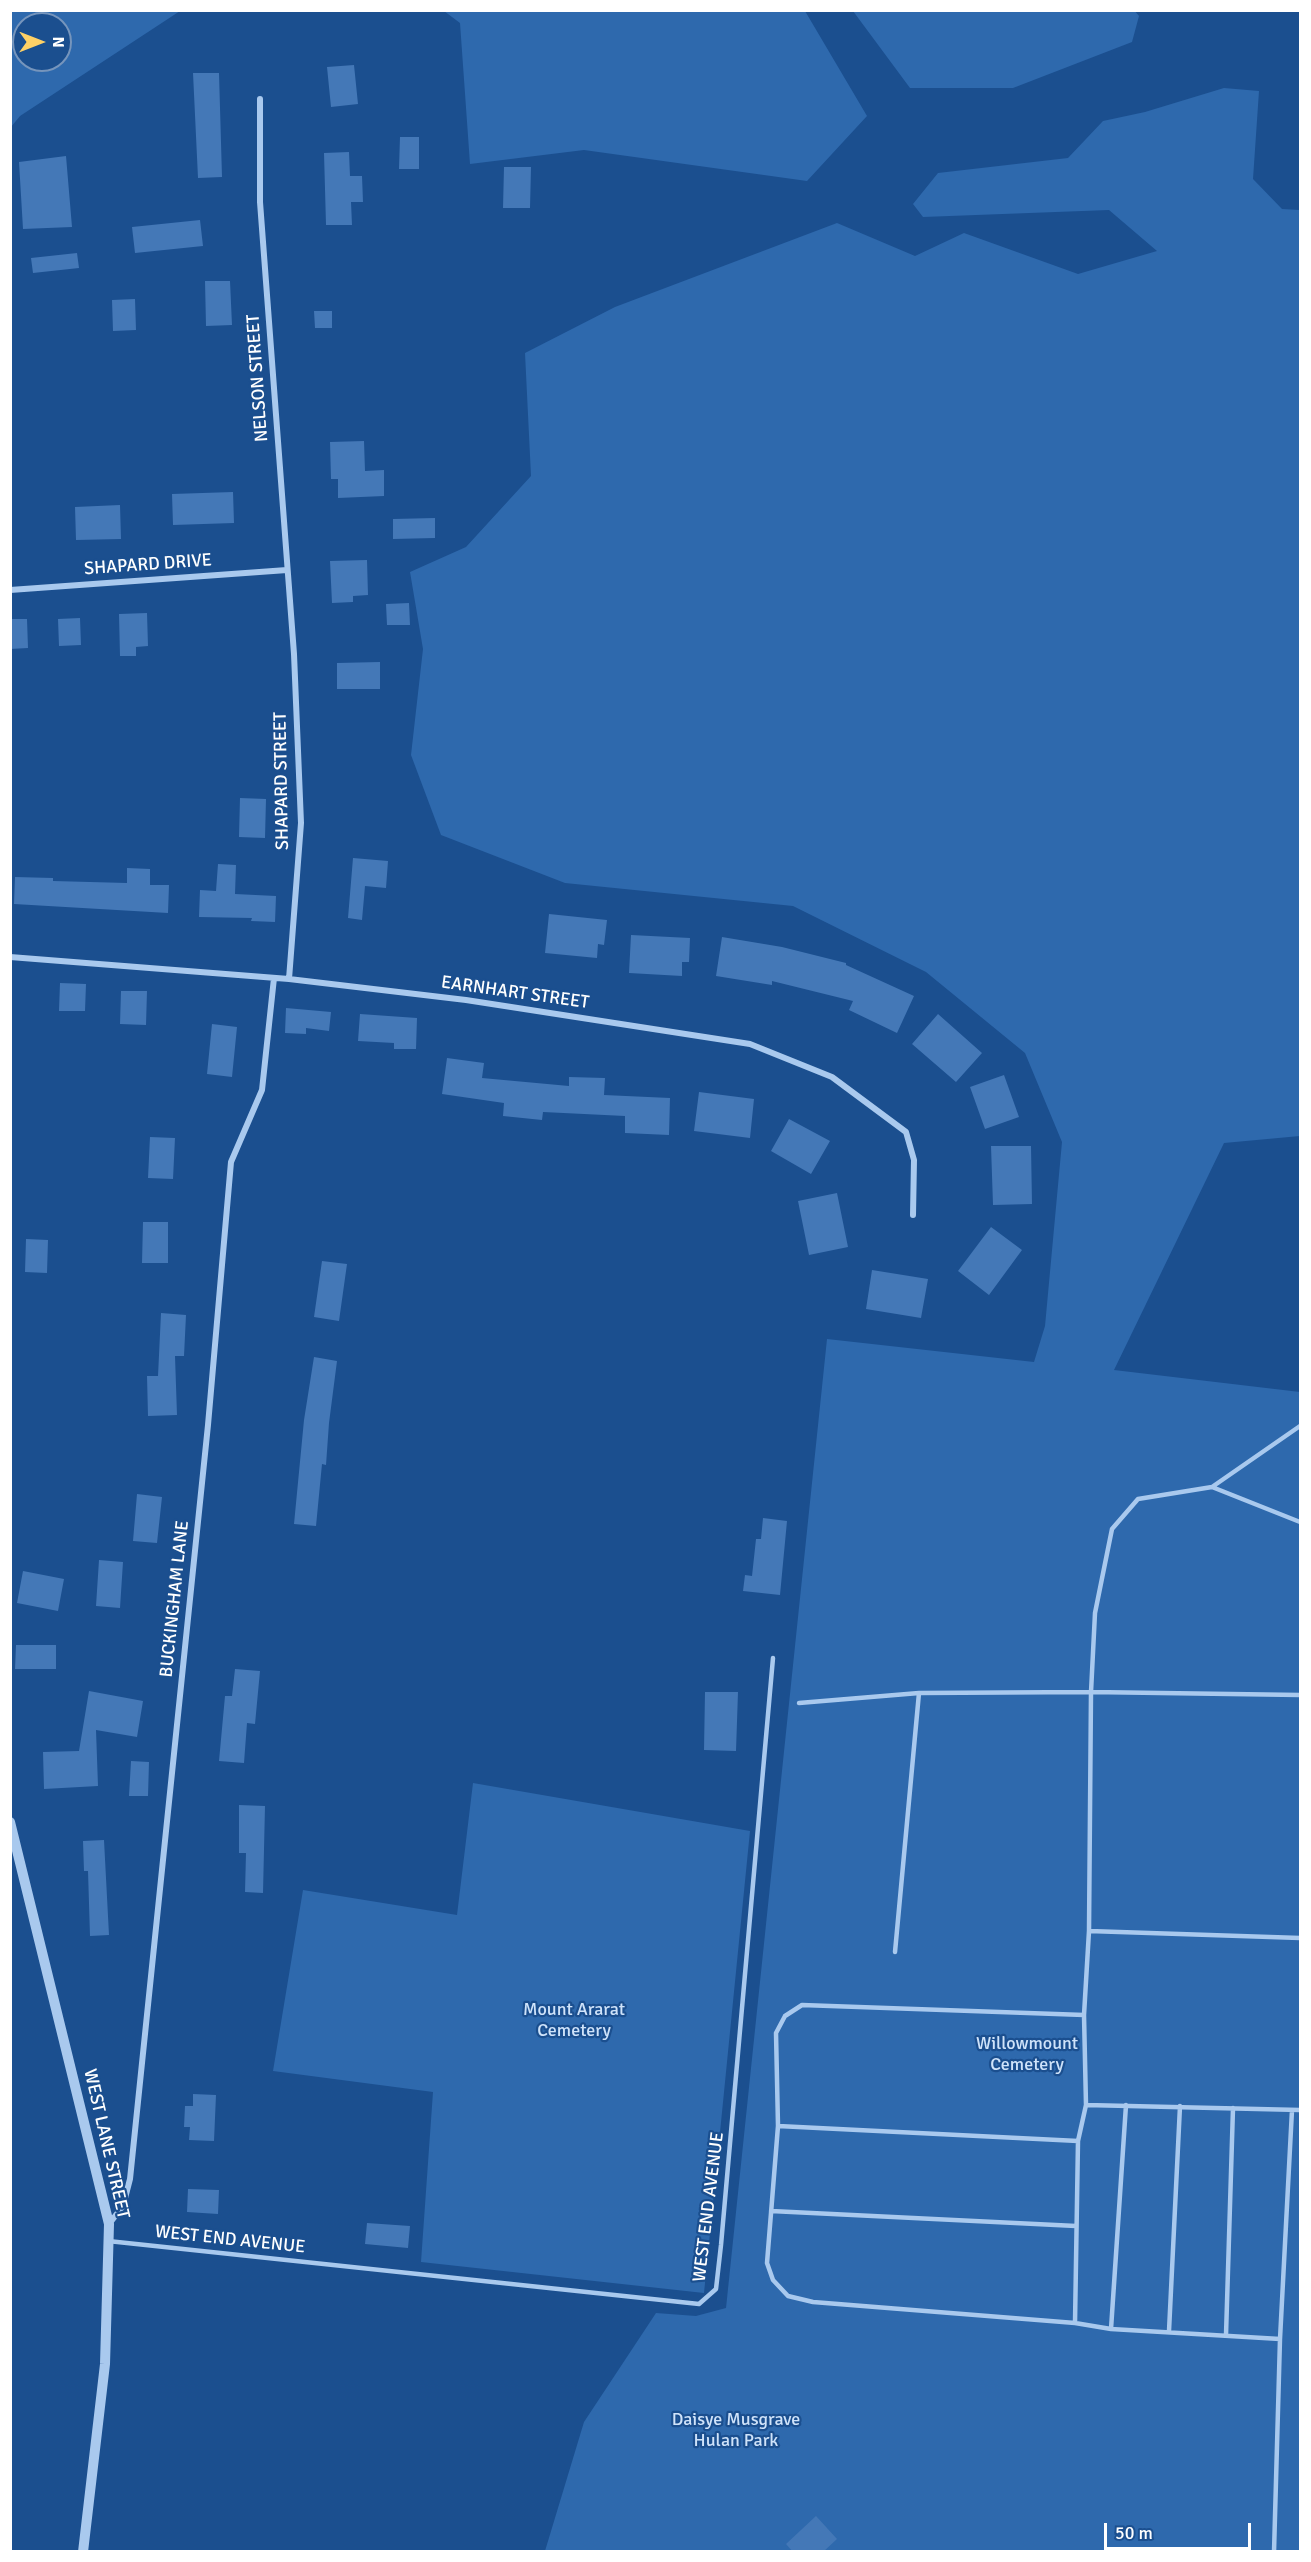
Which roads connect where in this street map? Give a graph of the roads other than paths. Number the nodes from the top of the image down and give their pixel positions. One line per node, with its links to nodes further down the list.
1 (260, 99): 2 (street, NELSON STREET)
2 (287, 570): 3 (street, SHAPARD DRIVE); 4 (street, NELSON STREET)
3 (10, 590)
4 (294, 654): 7 (street, SHAPARD STREET)
5 (10, 957): 6 (street, EARNHART STREET)
6 (274, 978): 7 (street, EARNHART STREET); 31 (street, BUCKINGHAM LANE)
7 (289, 979): 8 (street, EARNHART STREET)
8 (913, 1215)
9 (1300, 1426): 10 (lane)
10 (1212, 1487): 11 (lane); 13 (lane)
11 (1300, 1522)
12 (773, 1658): 33 (lane, WEST END AVENUE)
13 (1091, 1692): 14 (lane); 15 (lane); 18 (lane)
14 (919, 1693): 16 (lane); 20 (lane)
15 (1300, 1695)
16 (799, 1703)
17 (10, 1822): 31 (street, WEST LANE STREET)
18 (1089, 1931): 19 (lane); 21 (lane)
19 (1300, 1938)
20 (895, 1952)
21 (1084, 2014): 22 (lane); 28 (lane)
22 (1086, 2105): 23 (lane); 29 (lane)
23 (1126, 2105): 24 (lane); 35 (lane)
24 (1180, 2106): 25 (lane); 36 (lane)
25 (1233, 2108): 26 (lane); 37 (lane)
26 (1292, 2110): 27 (lane); 38 (lane)
27 (1300, 2110)
28 (778, 2126): 29 (lane); 30 (lane)
29 (1078, 2141): 32 (lane)
30 (771, 2211): 32 (lane); 34 (lane)
31 (109, 2224): 33 (street, WEST LANE STREET)
32 (1076, 2226): 34 (lane)
33 (108, 2241): 39 (street, WEST LANE STREET)
34 (1074, 2323): 35 (lane)
35 (1111, 2329): 36 (lane)
36 (1169, 2331): 37 (lane)
37 (1226, 2335): 38 (lane)
38 (1280, 2339): 40 (lane)
39 (83, 2552)
40 (1274, 2552)

